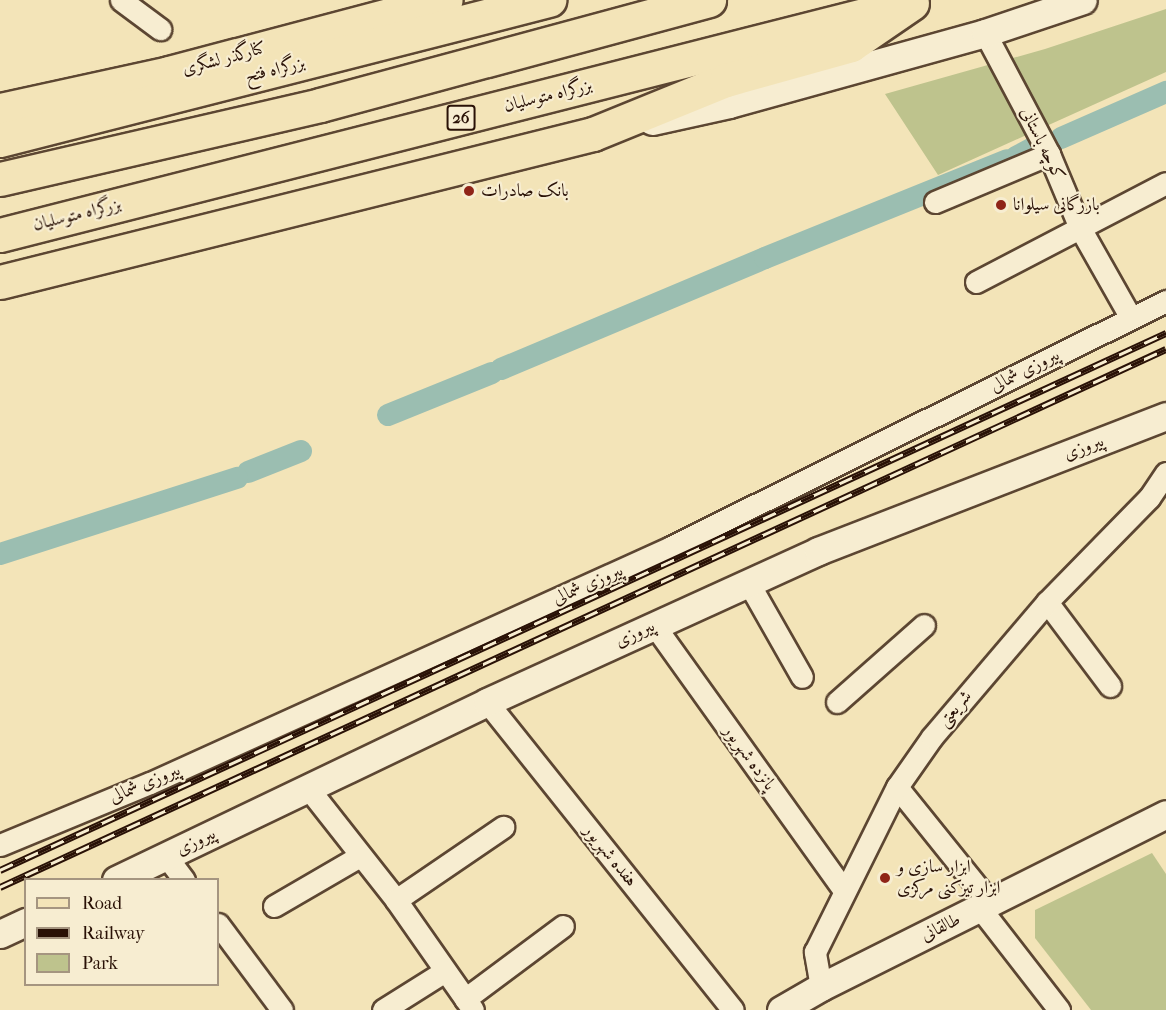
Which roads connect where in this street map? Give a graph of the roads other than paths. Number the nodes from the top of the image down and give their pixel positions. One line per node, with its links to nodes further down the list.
1 (121, 0): 7 (street)
2 (446, 0): 9 (main road, کنارگذر لشگری)
3 (549, 0): 11 (main road, بزرگراه فتح)
4 (709, 0): 13 (main road)
5 (1083, 0): 8 (street)
6 (917, 2): 10 (main road); 17 (main road, بزرگراه متوسلیان / 26)
7 (160, 29)
8 (985, 33): 10 (street); 12 (street, کوچه باستانی)
9 (0, 110)
10 (592, 135): 18 (main road)
11 (0, 140)
12 (1049, 154): 15 (street); 16 (street, کوچه باستانی)
13 (0, 180)
14 (1166, 183): 16 (street)
15 (935, 202)
16 (1080, 228): 19 (street); 21 (street, کوچه باستانی)
17 (0, 235)
18 (0, 282)
19 (976, 282)
20 (1166, 301): 21 (street, پیروزی شمالی)
21 (1131, 318): 37 (street, پیروزی شمالی)
22 (1166, 416): 25 (street, پیروزی)
23 (1166, 473): 24 (street, شریعتی)
24 (1157, 495): 26 (street, شریعتی)
25 (748, 582): 27 (street, پیروزی); 29 (street)
26 (1047, 602): 30 (street); 33 (street, شریعتی)
27 (654, 625): 31 (street, پیروزی); 42 (street, پانزده شهریور)
28 (924, 625): 32 (street)
29 (802, 677)
30 (1110, 686)
31 (487, 702): 34 (street, پیروزی); 55 (street, هفده شهریور)
32 (837, 702)
33 (897, 787): 42 (street, شریعتی); 45 (street)
34 (308, 788): 38 (street, پیروزی); 39 (street)
35 (1166, 814): 45 (street, طالقانی)
36 (503, 827): 43 (street)
37 (0, 845)
38 (166, 856): 40 (street, پیروزی); 41 (street)
39 (360, 856): 43 (street); 44 (street)
40 (118, 878)
41 (183, 878)
42 (844, 890): 51 (street, شریعتی)
43 (396, 900): 50 (street)
44 (274, 906)
45 (985, 906): 51 (street, طالقانی); 57 (street)
46 (24, 923): 49 (street)
47 (219, 925): 53 (street)
48 (563, 926): 52 (street)
49 (0, 934)
50 (445, 971): 52 (street); 54 (street)
51 (821, 987): 56 (street, طالقانی)
52 (469, 1005)
53 (282, 1010)
54 (383, 1010)
55 (733, 1010)
56 (781, 1010)
57 (1059, 1010)

